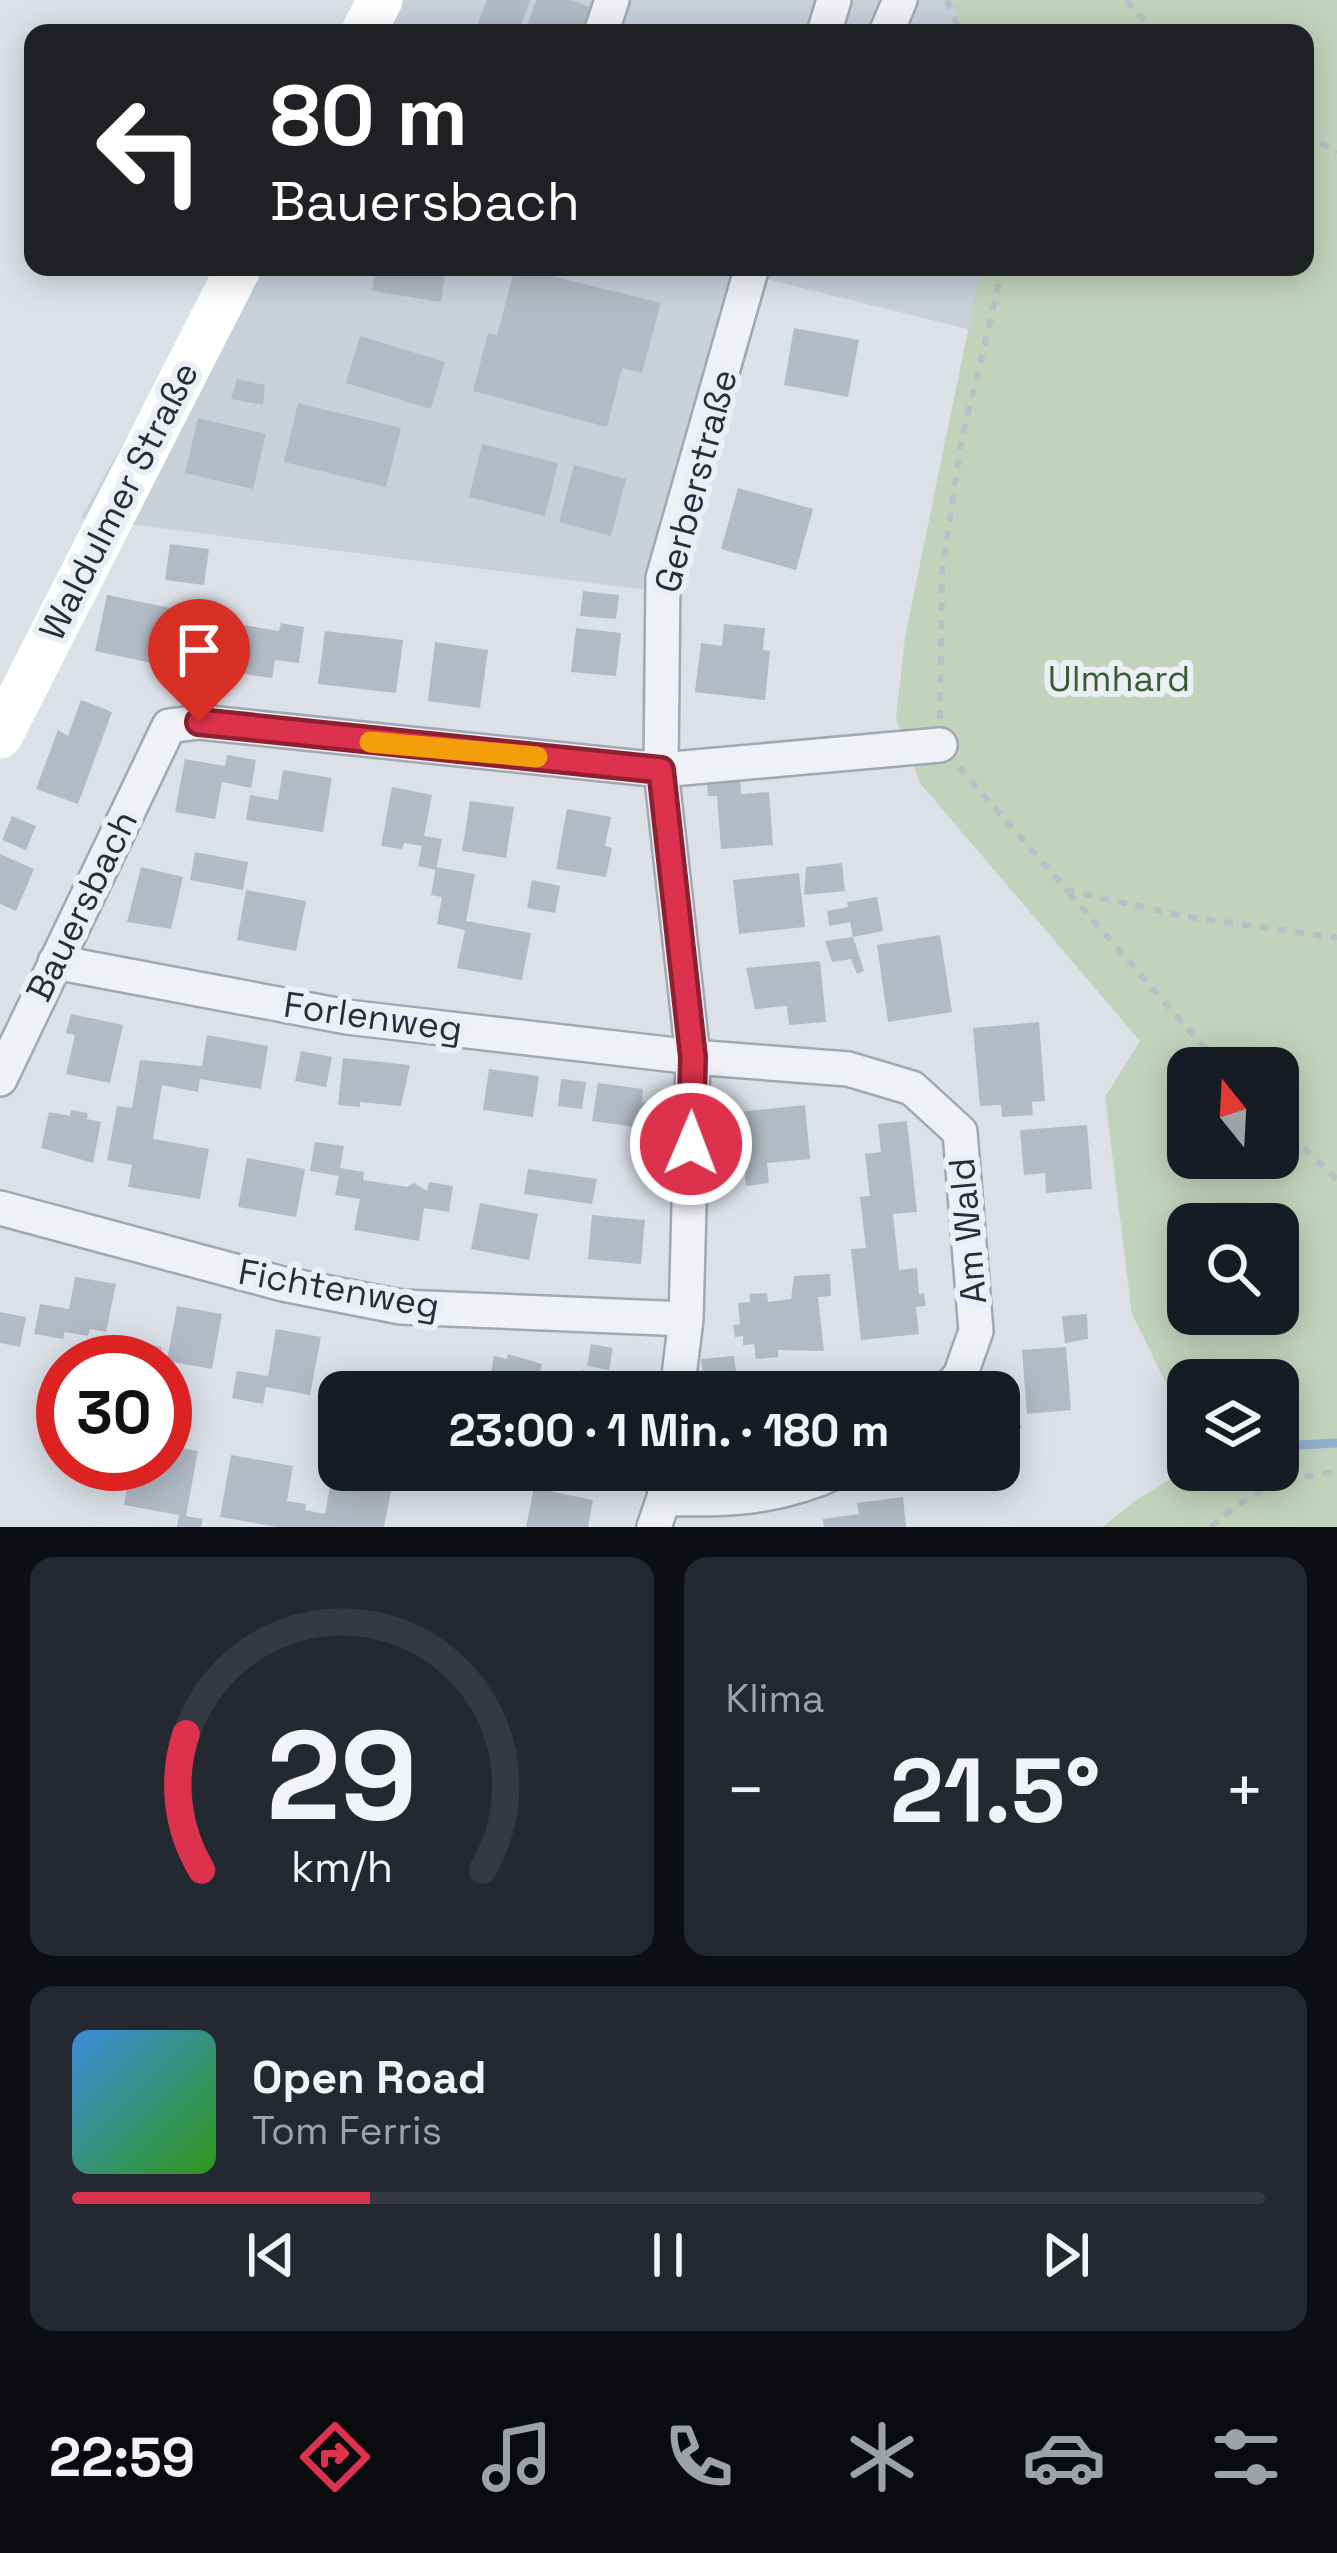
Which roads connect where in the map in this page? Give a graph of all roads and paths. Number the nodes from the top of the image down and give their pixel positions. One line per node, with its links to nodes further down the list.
1 (1126, 0): 2 (path)
2 (1151, 24)
3 (234, 276): 6 (street, Waldulmer Straße)
4 (751, 276): 8 (street, Gerberstraße)
5 (1001, 276): 7 (path)
6 (0, 736)
7 (940, 745): 8 (street); 9 (path)
8 (661, 770): 11 (street, Bauersbach); 13 (street, Gerberstraße)
9 (1067, 890): 10 (path); 12 (path)
10 (1337, 938)
11 (55, 962): 13 (street, Forlenweg); 14 (street, Bauersbach)
12 (1204, 1047)
13 (693, 1057): 18 (street, Gerberstraße); 20 (street, Am Wald)
14 (0, 1079)
15 (1299, 1143): 16 (path)
16 (1337, 1180)
17 (0, 1208): 18 (street, Fichtenweg)
18 (686, 1319): 19 (street, Gerberstraße)
19 (680, 1371)
20 (962, 1371)
21 (1337, 1472): 24 (path)
22 (786, 1491): 23 (street)
23 (662, 1498)
24 (1211, 1527)

